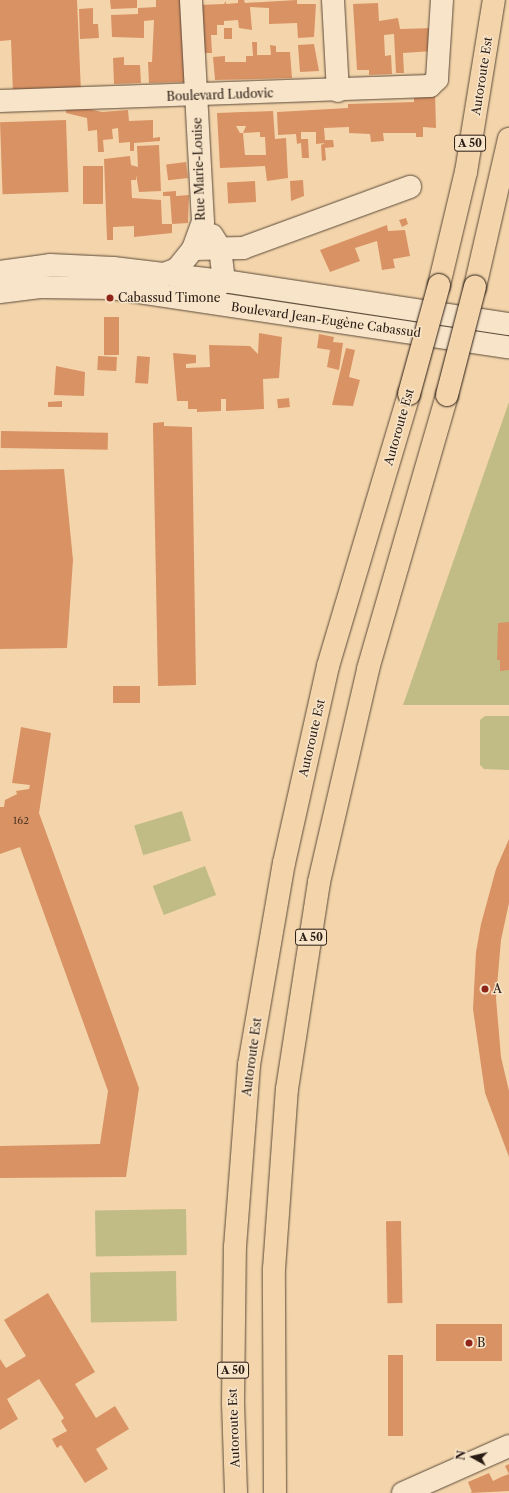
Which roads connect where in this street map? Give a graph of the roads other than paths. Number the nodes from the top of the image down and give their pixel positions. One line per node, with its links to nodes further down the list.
1 (191, 0): 6 (street, Rue Marie-Louise)
2 (333, 0): 5 (street)
3 (442, 0): 5 (street, Boulevard Ludovic)
4 (494, 0): 21 (highway, Autoroute Est / A 50, bridge)
5 (338, 91): 6 (street, Boulevard Ludovic)
6 (196, 95): 7 (street, Boulevard Ludovic); 10 (street, Rue Marie-Louise)
7 (0, 101)
8 (509, 139): 22 (highway, A 50, bridge)
9 (410, 187): 11 (street)
10 (203, 222): 11 (street); 12 (street, Rue Marie-Louise)
11 (220, 248): 12 (street); 15 (street)
12 (193, 249): 14 (street, Rue Marie-Louise)
13 (0, 272): 14 (street, Boulevard Jean-Eugène Cabassud)
14 (164, 274): 15 (street, Boulevard Jean-Eugène Cabassud)
15 (224, 281): 17 (street); 18 (street, Boulevard Jean-Eugène Cabassud)
16 (0, 292): 17 (street, Boulevard Jean-Eugène Cabassud)
17 (162, 296): 19 (street, Boulevard Jean-Eugène Cabassud)
18 (509, 324)
19 (509, 347)
20 (509, 1446): 23 (street)
21 (236, 1493)
22 (275, 1493)
23 (403, 1493)

